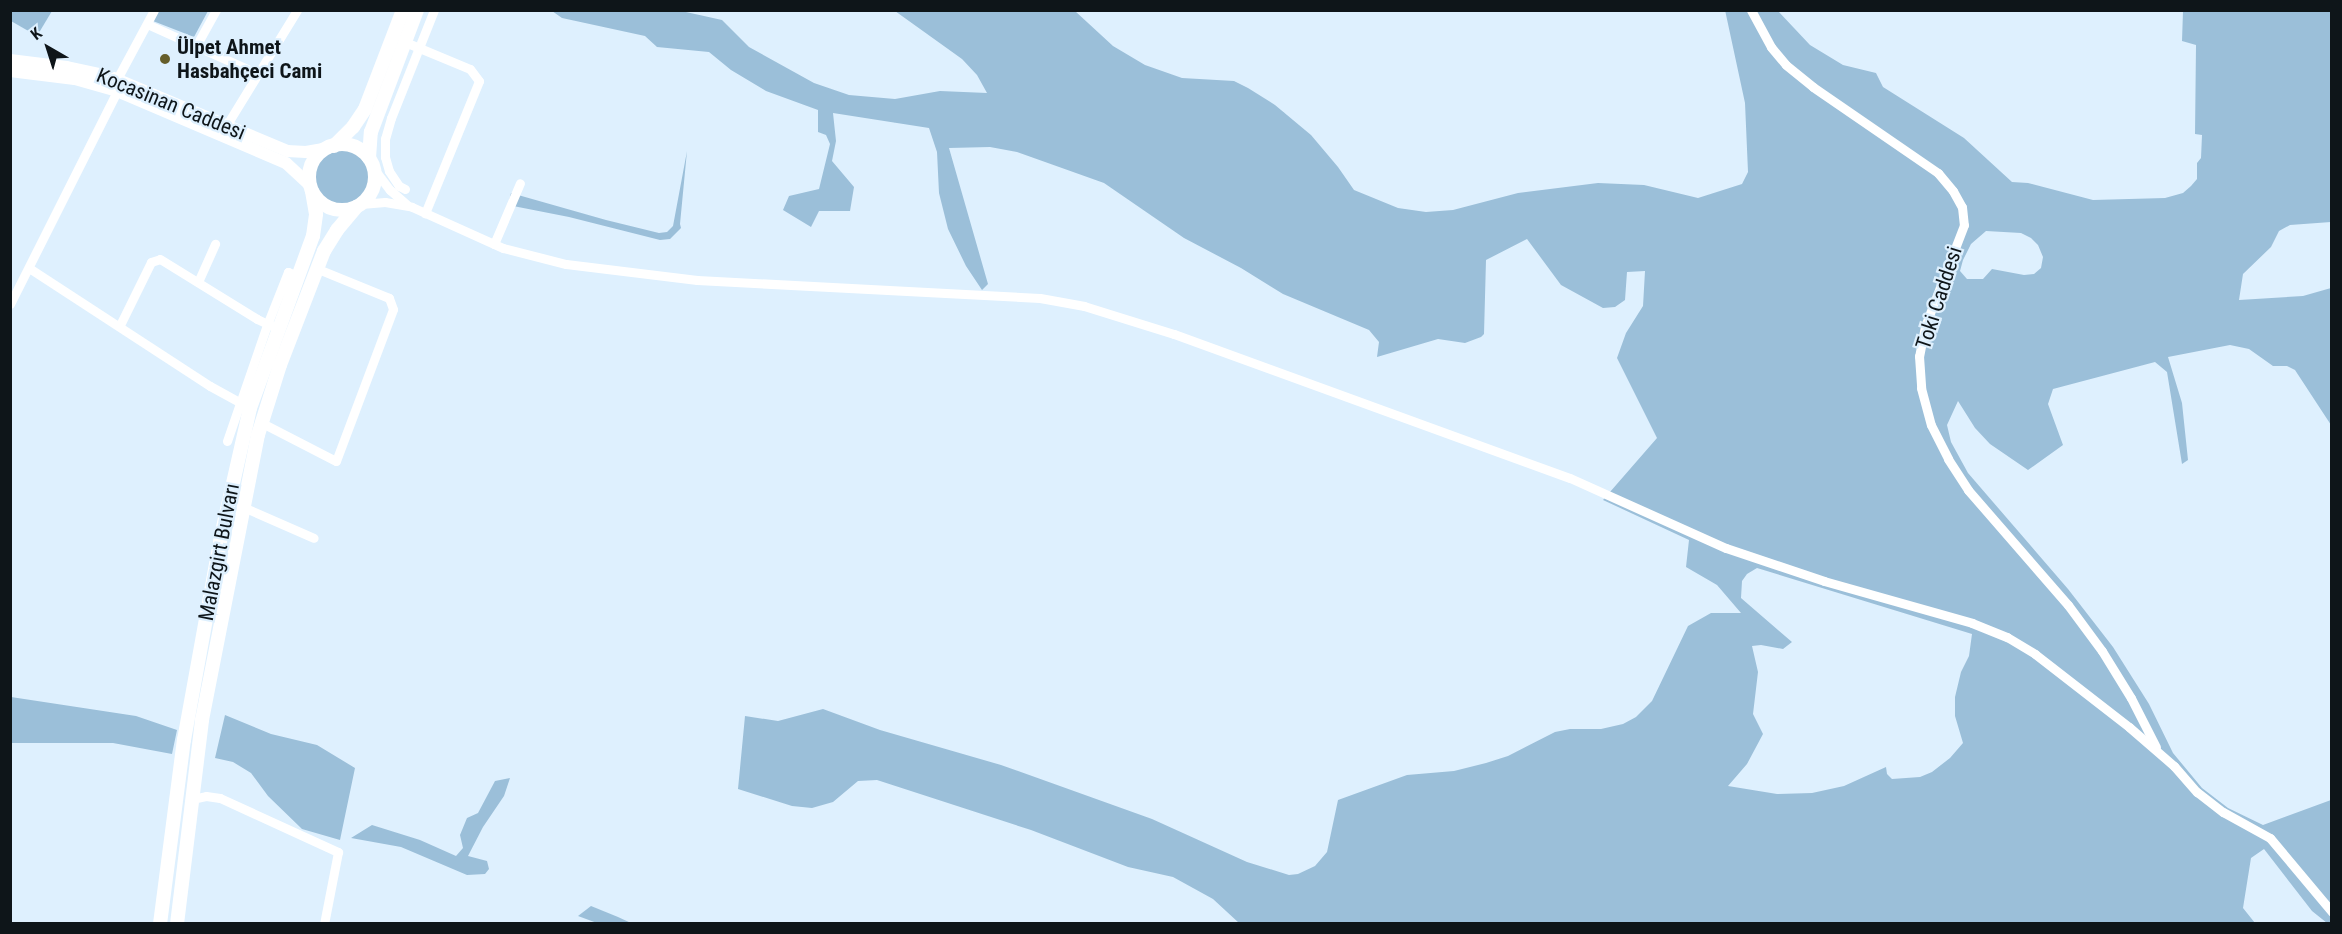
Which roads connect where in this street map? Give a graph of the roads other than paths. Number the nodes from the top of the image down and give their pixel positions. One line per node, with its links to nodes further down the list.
1 (154, 10): 8 (street)
2 (216, 10): 10 (street)
3 (297, 10): 14 (street)
4 (403, 10): 17 (highway)
5 (417, 10): 9 (highway)
6 (434, 10): 11 (street)
7 (1751, 10): 38 (street, Toki Caddesi)
8 (147, 24): 10 (street); 15 (street)
9 (405, 42): 11 (street); 18 (highway)
10 (196, 46): 14 (street)
11 (419, 47): 21 (street); 24 (street)
12 (10, 60): 15 (main road, Kocasinan Caddesi)
13 (10, 71): 15 (main road, Kocasinan Caddesi)
14 (258, 74): 16 (street)
15 (117, 85): 16 (main road, Kocasinan Caddesi); 20 (main road, Kocasinan Caddesi); 27 (street)
16 (226, 126): 17 (main road, Kocasinan Caddesi)
17 (331, 147): 18 (highway); 20 (highway)
18 (372, 164): 22 (highway); 23 (street)
19 (520, 183): 26 (street)
20 (311, 189): 22 (highway); 32 (highway, Malazgirt Bulvarı)
21 (405, 189)
22 (359, 206): 23 (street); 28 (highway, Malazgirt Bulvarı)
23 (412, 207): 24 (street)
24 (425, 213): 26 (street)
25 (215, 244): 29 (street)
26 (494, 244): 38 (street)
27 (29, 268): 30 (street); 31 (street)
28 (318, 269): 34 (highway, Malazgirt Bulvarı); 34 (street)
29 (198, 282): 31 (street); 32 (street)
30 (10, 304)
31 (120, 325): 33 (street)
32 (272, 327): 33 (highway, Malazgirt Bulvarı)
33 (244, 405): 35 (street); 41 (highway, Malazgirt Bulvarı)
34 (262, 423): 36 (highway, Malazgirt Bulvarı)
35 (228, 441)
36 (243, 507): 37 (street); 39 (highway, Malazgirt Bulvarı)
37 (314, 538)
38 (2158, 752): 40 (street)
39 (192, 799): 42 (highway, Malazgirt Bulvarı); 43 (street)
40 (2331, 912)
41 (160, 924)
42 (177, 924)
43 (324, 924)

